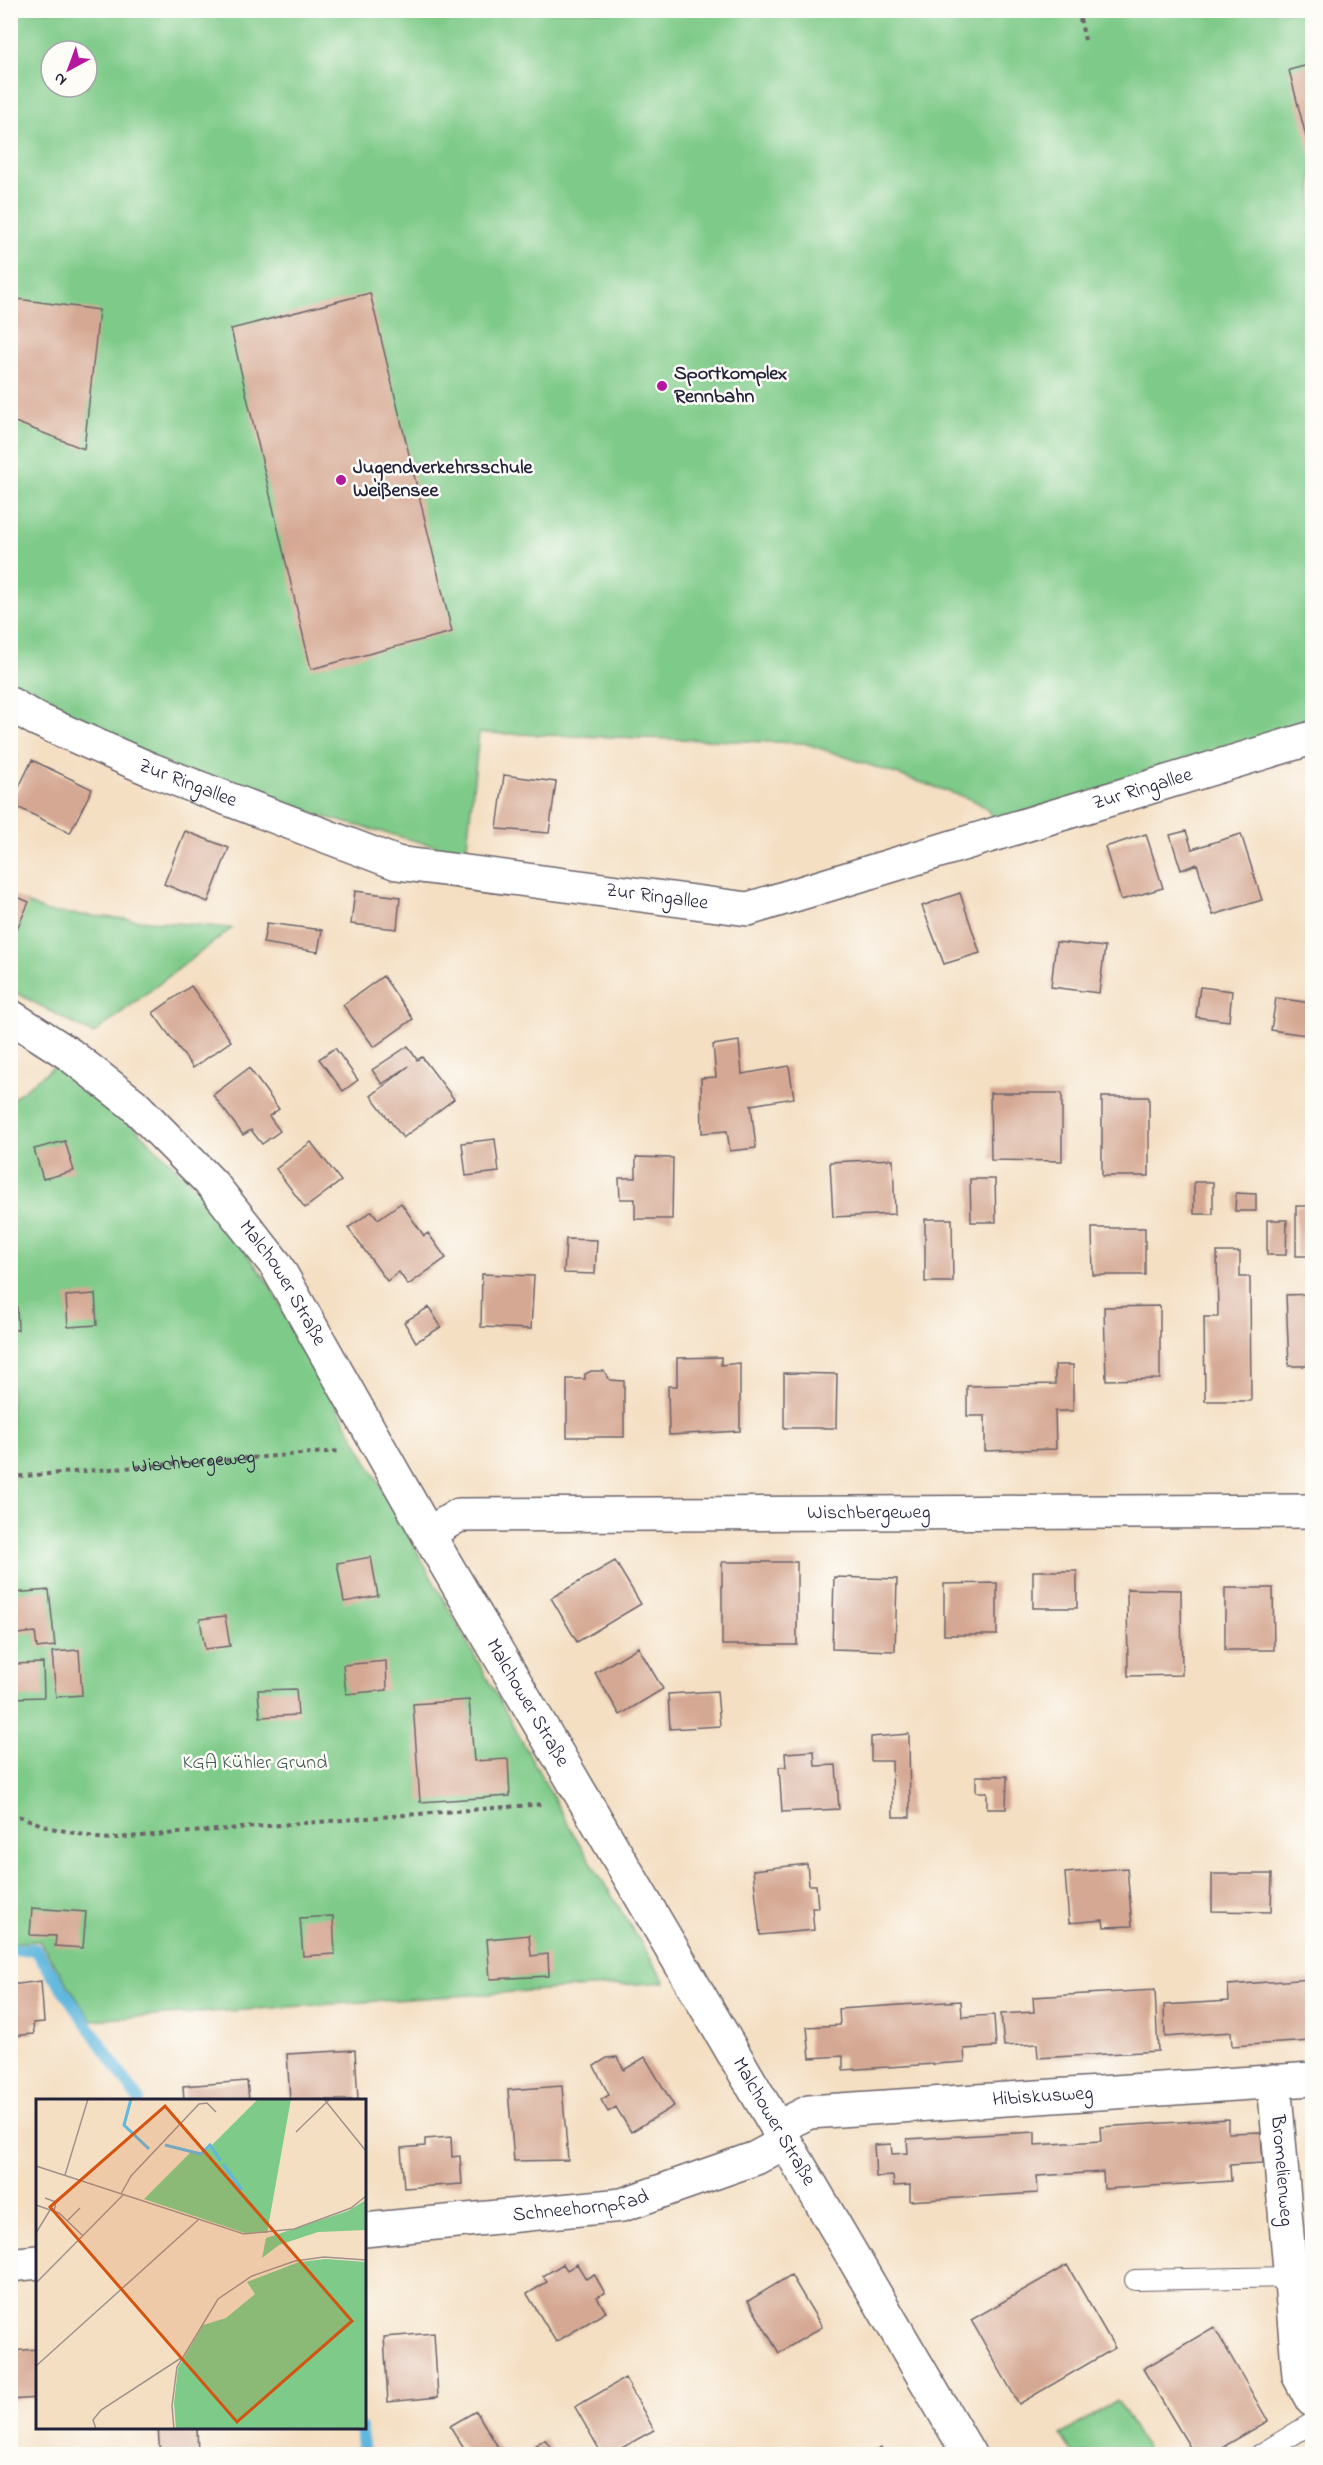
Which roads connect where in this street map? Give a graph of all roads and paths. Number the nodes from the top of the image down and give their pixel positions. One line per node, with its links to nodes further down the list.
1 (1077, 10): 2 (path)
2 (1085, 40)
3 (10, 704): 4 (street, Zur Ringallee)
4 (1312, 738)
5 (10, 1016): 6 (street, Malchower Straße)
6 (374, 1439): 7 (path, Wischbergeweg); 9 (street, Malchower Straße)
7 (10, 1477)
8 (1312, 1511): 9 (street, Wischbergeweg)
9 (428, 1534): 14 (street, Malchower Straße)
10 (552, 1803): 11 (path)
11 (10, 1813)
12 (1312, 2079): 13 (street, Hibiskusweg)
13 (1274, 2081): 14 (street, Hibiskusweg); 18 (street, Bromelienweg)
14 (781, 2135): 15 (street, Schneehornpfad); 22 (street, Malchower Straße)
15 (366, 2230)
16 (36, 2262): 17 (street)
17 (10, 2265)
18 (1291, 2277): 19 (lane); 20 (street, Bromelienweg)
19 (1135, 2280)
20 (1312, 2400)
21 (1312, 2423): 23 (lane)
22 (969, 2454)
23 (1261, 2454)

